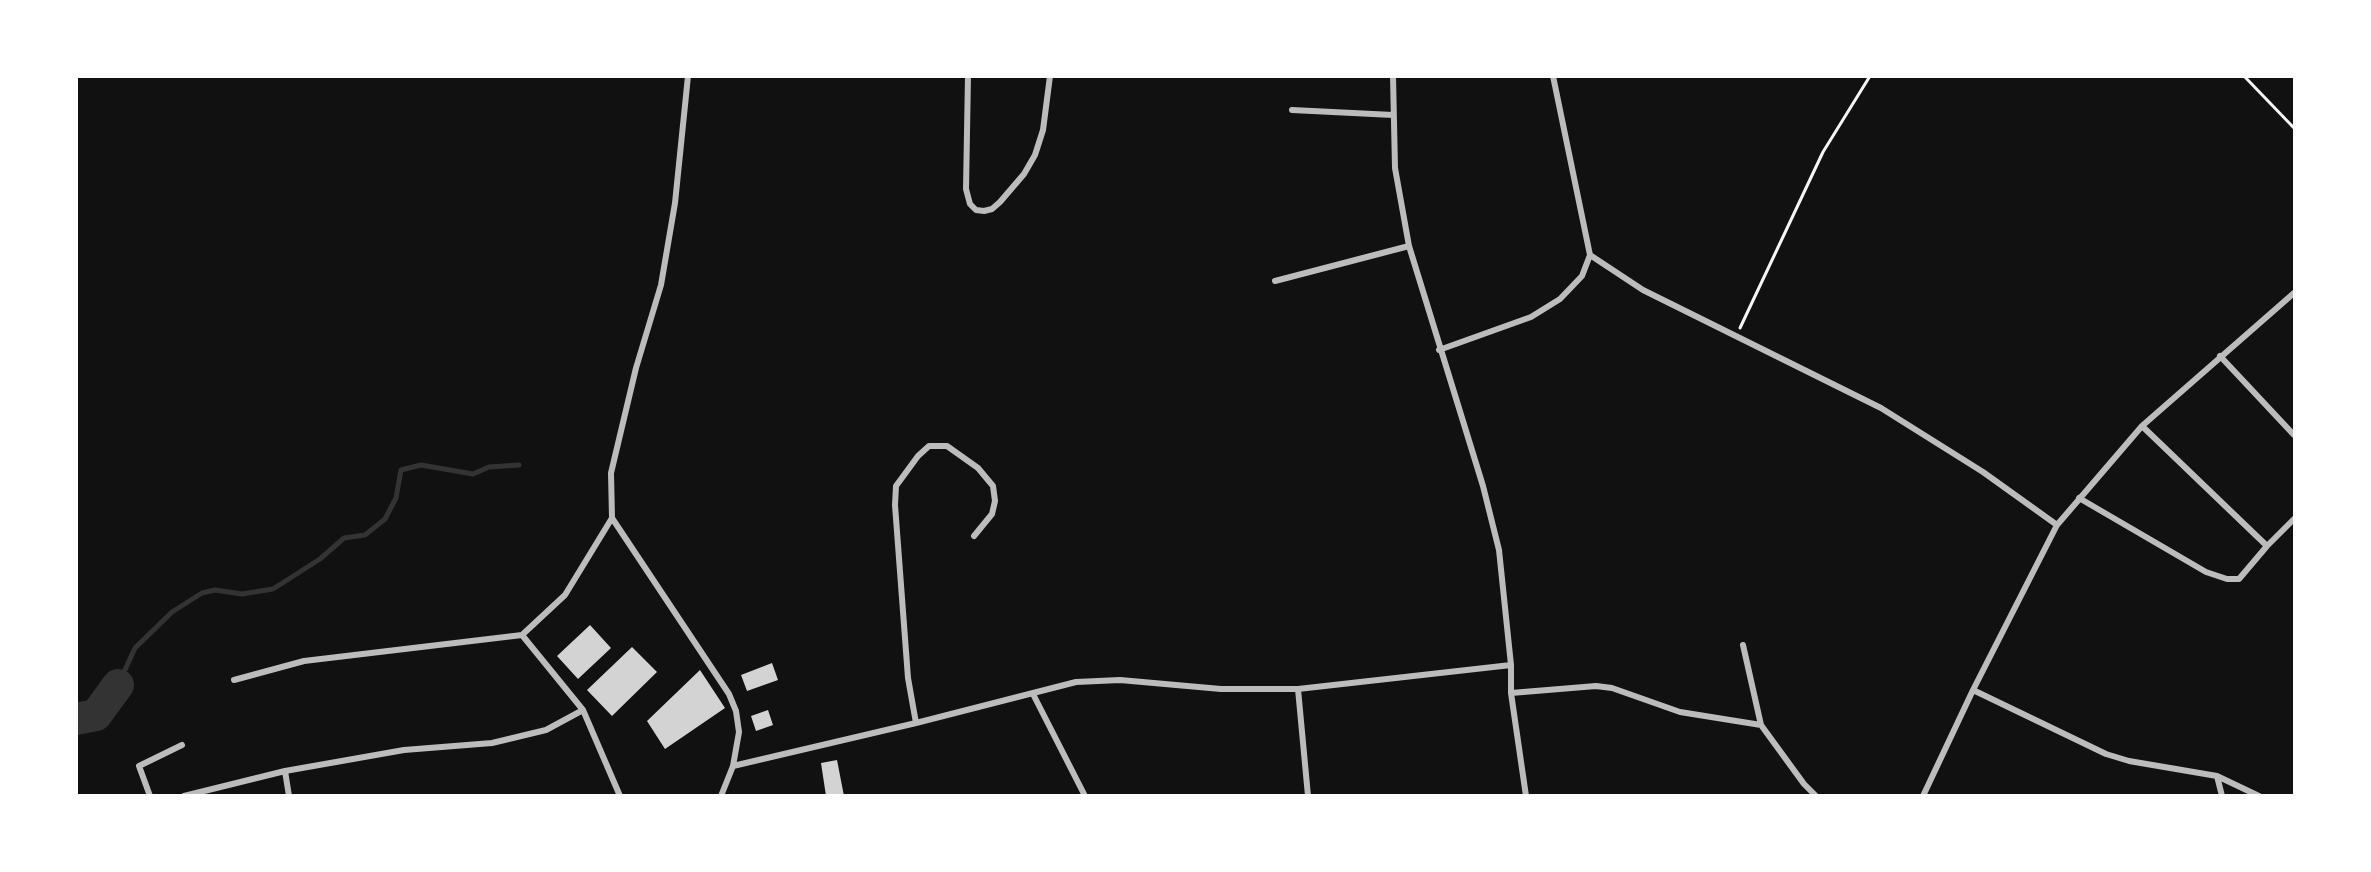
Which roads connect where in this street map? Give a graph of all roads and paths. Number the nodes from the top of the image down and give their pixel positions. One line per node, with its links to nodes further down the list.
1 (688, 76): 21 (street)
2 (968, 76): 3 (street)
3 (1050, 76)
4 (1393, 76): 9 (street)
5 (1553, 76): 12 (street)
6 (1870, 76): 15 (path)
7 (2244, 76): 10 (path)
8 (1292, 110): 9 (street)
9 (1393, 116): 11 (street)
10 (2295, 128)
11 (1409, 246): 13 (street); 16 (street)
12 (1590, 255): 15 (street); 16 (street)
13 (1275, 281)
14 (2295, 293): 17 (street)
15 (1736, 336): 23 (street)
16 (1439, 350): 28 (street)
17 (2220, 356): 18 (street); 19 (street)
18 (2142, 426): 20 (street); 25 (street)
19 (2295, 435)
20 (2079, 498): 23 (street); 25 (street)
21 (612, 518): 26 (street); 38 (street)
22 (2295, 519): 25 (street)
23 (2057, 525): 31 (street)
24 (974, 536): 35 (street)
25 (2267, 546)
26 (522, 635): 29 (street); 34 (street)
27 (1743, 645): 36 (street)
28 (1511, 665): 30 (street); 32 (street)
29 (234, 680)
30 (1298, 689): 33 (street); 47 (street)
31 (1973, 690): 40 (street); 50 (street)
32 (1511, 693): 36 (street); 48 (street)
33 (1034, 694): 35 (street); 46 (street)
34 (583, 710): 39 (street); 44 (street)
35 (916, 723): 38 (street)
36 (1761, 725): 49 (street)
37 (182, 745): 41 (street)
38 (733, 766): 45 (street)
39 (285, 771): 42 (street); 43 (street)
40 (2217, 776): 51 (street); 52 (street)
41 (150, 795)
42 (184, 795)
43 (289, 795)
44 (620, 795)
45 (721, 795)
46 (1085, 795)
47 (1308, 795)
48 (1526, 795)
49 (1816, 795)
50 (1923, 795)
51 (2222, 795)
52 (2259, 795)

